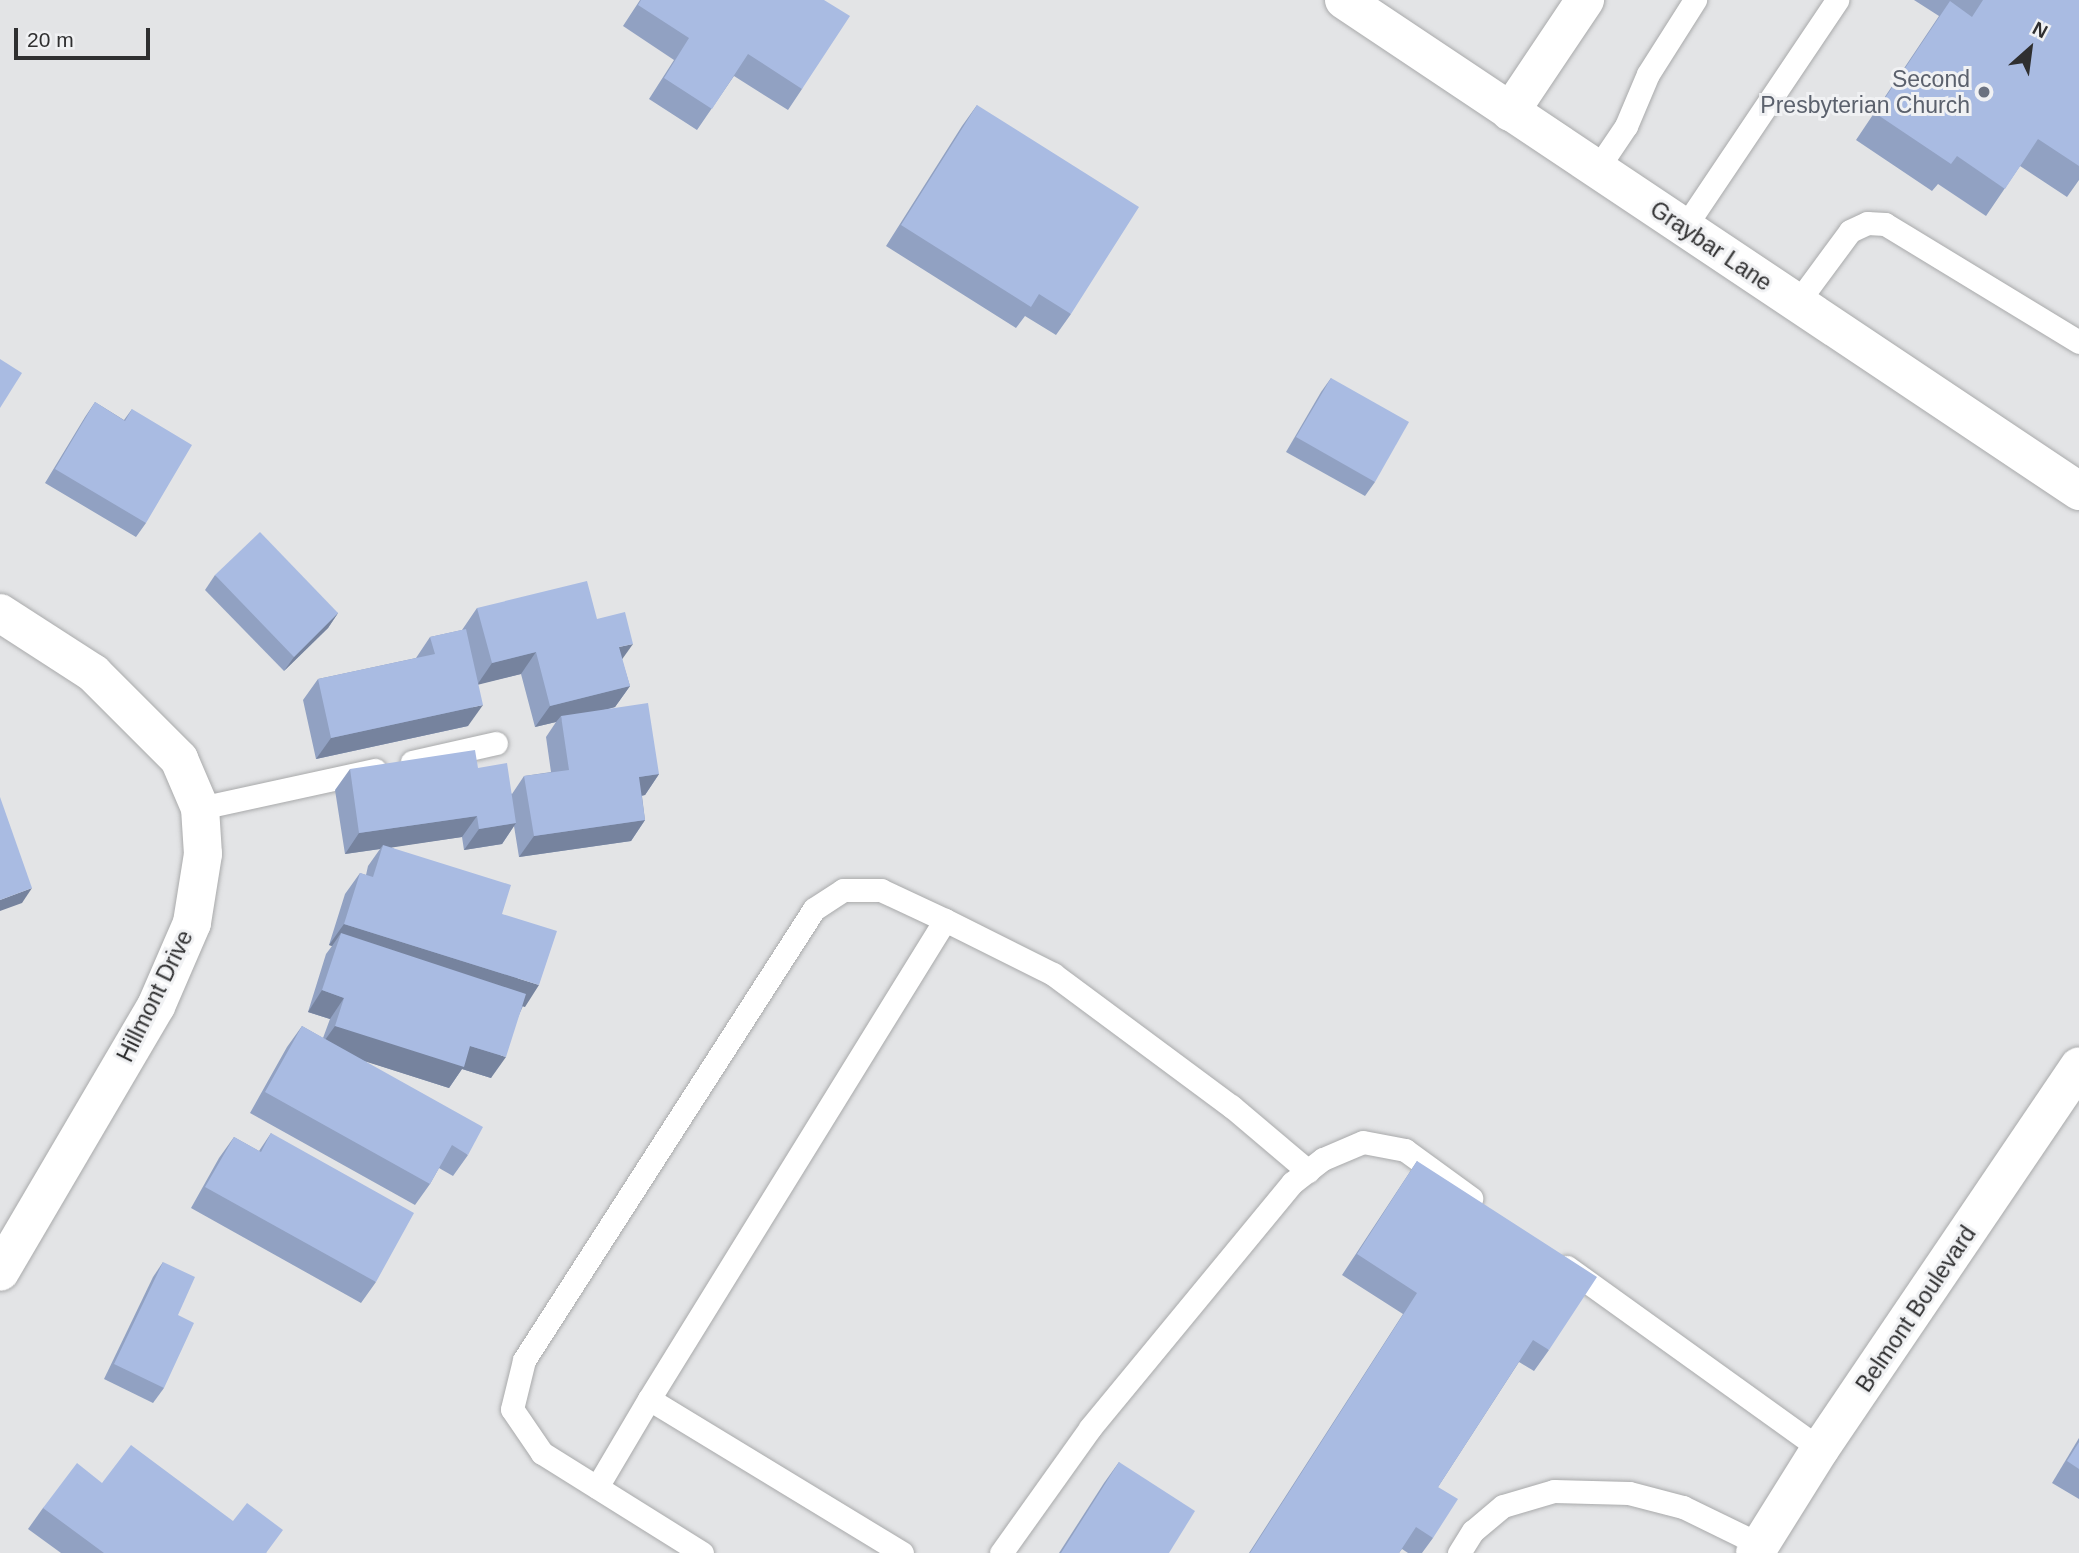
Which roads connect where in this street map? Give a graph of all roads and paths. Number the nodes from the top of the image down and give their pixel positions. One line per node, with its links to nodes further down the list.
1 (1344, 0): 5 (street, Graybar Lane)
2 (1585, 0): 5 (street)
3 (1695, 0): 6 (lane)
4 (1837, 0): 7 (lane)
5 (1510, 112): 6 (street, Graybar Lane)
6 (1597, 169): 7 (street, Graybar Lane)
7 (1684, 228): 8 (street, Graybar Lane)
8 (1797, 303): 9 (lane); 10 (street, Graybar Lane)
9 (2079, 342)
10 (2079, 491)
11 (0, 612): 13 (street, Hillmont Drive)
12 (496, 743): 13 (lane)
13 (200, 808): 19 (street, Hillmont Drive)
14 (945, 920): 16 (lane); 20 (lane); 22 (lane)
15 (2079, 1067): 21 (street, Belmont Boulevard)
16 (1308, 1171): 17 (lane); 26 (lane)
17 (1494, 1215)
18 (1551, 1255): 21 (lane)
19 (0, 1272)
20 (649, 1399): 22 (lane); 25 (lane)
21 (1820, 1449): 23 (street, Belmont Boulevard)
22 (597, 1487): 24 (lane)
23 (1763, 1550): 27 (lane)
24 (702, 1553)
25 (902, 1553)
26 (1001, 1553)
27 (1459, 1553)

